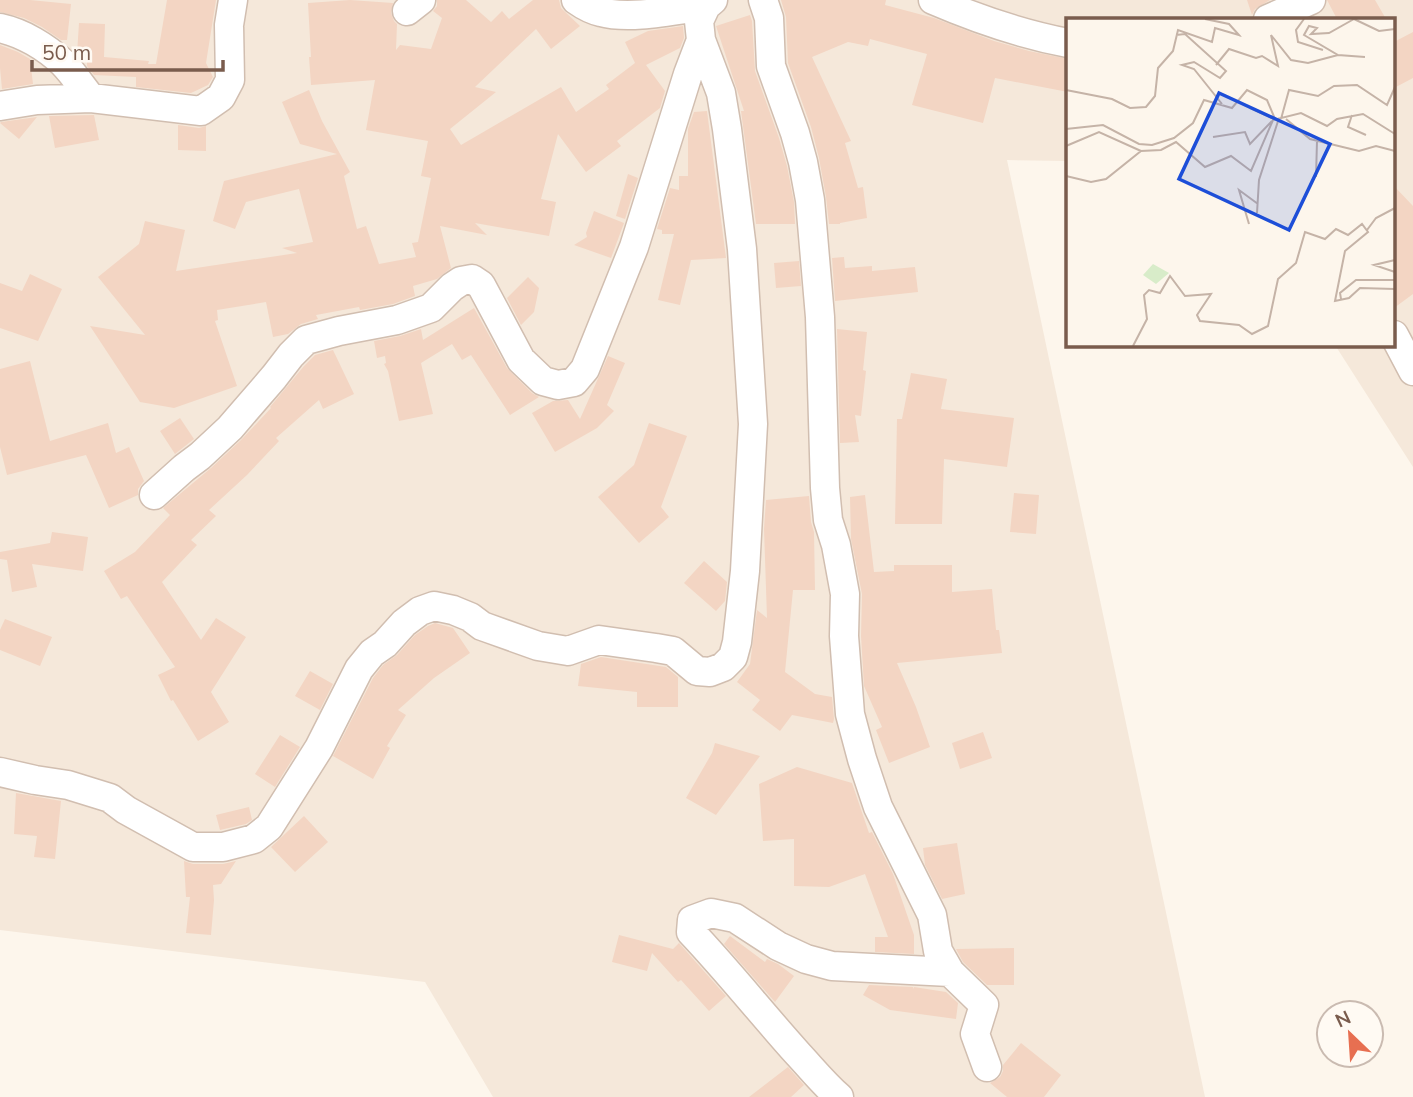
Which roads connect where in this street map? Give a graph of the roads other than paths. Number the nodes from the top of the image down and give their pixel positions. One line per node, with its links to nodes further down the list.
1 (233, 0): 11 (street)
2 (576, 0): 6 (street)
3 (763, 0): 17 (street)
4 (933, 0): 10 (street)
5 (1311, 0): 7 (street)
6 (709, 3): 9 (street)
7 (1270, 18)
8 (0, 28): 11 (street)
9 (701, 40): 15 (street); 16 (street)
10 (1066, 43)
11 (91, 98): 12 (street)
12 (0, 106)
13 (1396, 339): 14 (street)
14 (1413, 371)
15 (154, 495)
16 (0, 772)
17 (950, 972): 18 (street); 19 (street)
18 (987, 1067)
19 (839, 1097)

